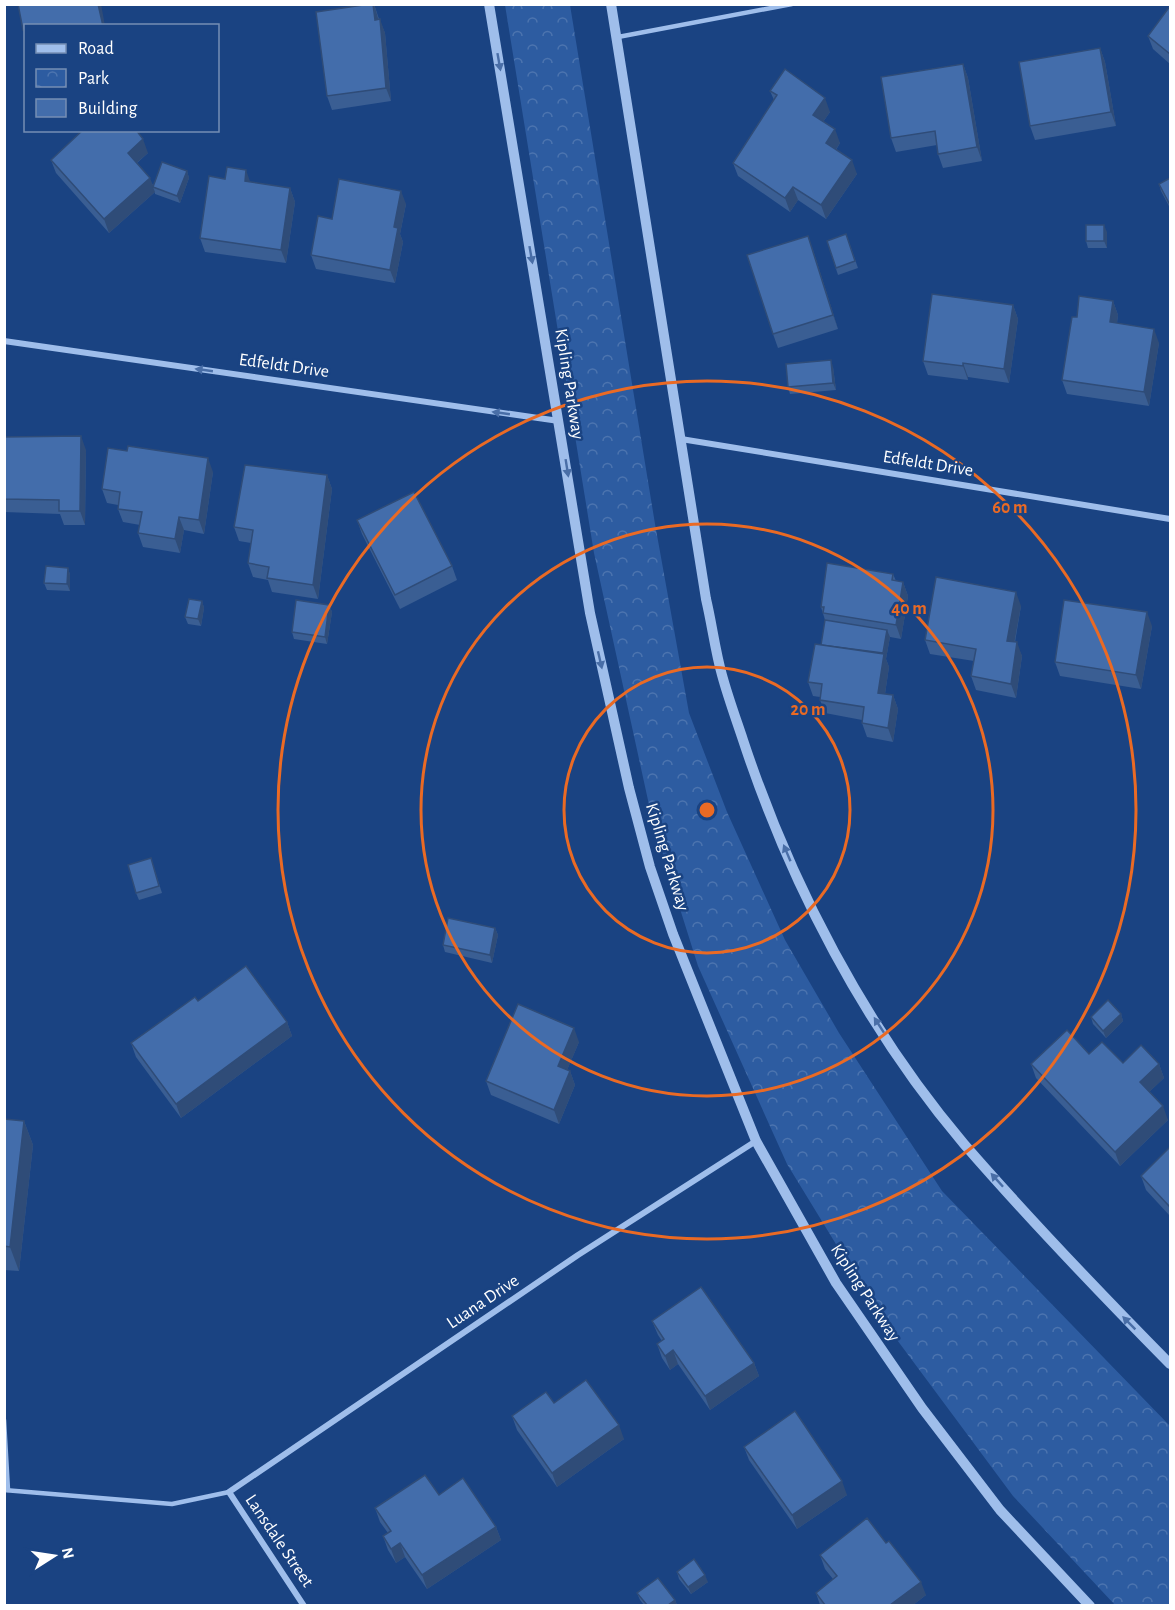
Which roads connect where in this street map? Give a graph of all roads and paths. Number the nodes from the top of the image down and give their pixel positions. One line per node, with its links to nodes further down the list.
1 (489, 4): 6 (street, Kipling Parkway, one-way to 6)
2 (611, 4): 4 (street)
3 (792, 4): 4 (lane)
4 (616, 38): 7 (street)
5 (4, 341): 6 (street, Edfeldt Drive, one-way to 5)
6 (559, 421): 9 (street, Kipling Parkway, one-way to 9)
7 (681, 439): 8 (street, Edfeldt Drive); 10 (street, one-way to 7)
8 (1170, 519)
9 (756, 1141): 13 (street, Luana Drive); 15 (street, Kipling Parkway)
10 (1170, 1364)
11 (4, 1420): 12 (lane)
12 (6, 1490): 13 (lane)
13 (229, 1492): 14 (street, Lansdale Street)
14 (304, 1605)
15 (1090, 1605)

